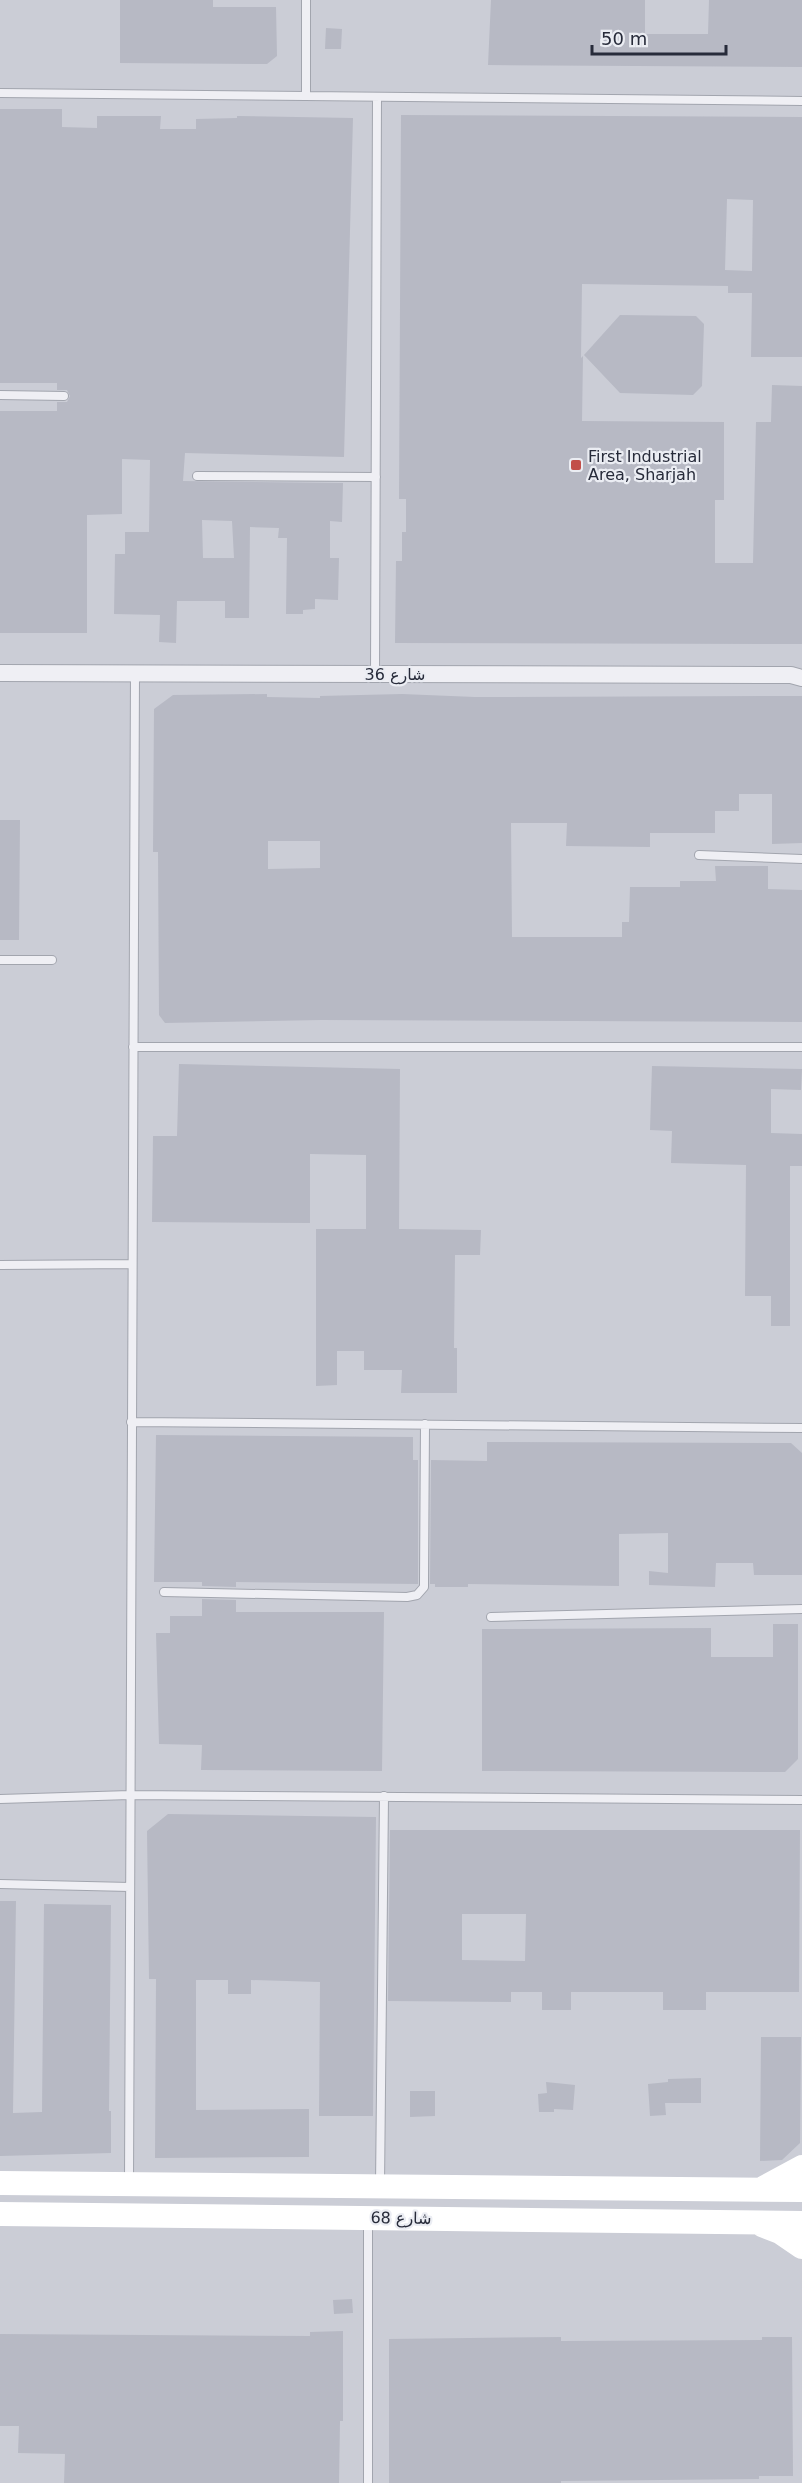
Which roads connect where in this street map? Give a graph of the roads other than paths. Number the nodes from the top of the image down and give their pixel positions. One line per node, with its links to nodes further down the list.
1 (306, 0): 3 (lane)
2 (0, 93): 3 (lane)
3 (306, 96): 4 (lane)
4 (377, 97): 5 (lane); 9 (lane)
5 (802, 101)
6 (0, 395): 7 (lane)
7 (64, 396)
8 (197, 476): 9 (lane)
9 (376, 477): 12 (lane)
10 (0, 673): 11 (street, شارع 36)
11 (135, 673): 12 (street, شارع 36); 18 (lane)
12 (375, 674): 13 (street, شارع 36)
13 (798, 675)
14 (699, 855): 15 (lane)
15 (802, 859)
16 (0, 960): 17 (lane)
17 (52, 960)
18 (133, 1047): 19 (lane); 20 (lane)
19 (802, 1047)
20 (132, 1264): 21 (lane); 22 (lane)
21 (0, 1265)
22 (131, 1422): 23 (lane); 28 (lane)
23 (425, 1424): 24 (lane); 25 (lane)
24 (802, 1428)
25 (164, 1592)
26 (802, 1609): 27 (lane)
27 (491, 1617)
28 (130, 1796): 29 (lane); 30 (lane); 33 (lane)
29 (384, 1796): 31 (lane); 37 (lane)
30 (0, 1799)
31 (802, 1800)
32 (0, 1884): 33 (lane)
33 (130, 1887): 36 (lane)
34 (802, 2167): 38 (street)
35 (0, 2183): 36 (street, شارع 68)
36 (129, 2184): 37 (street, شارع 68)
37 (380, 2187): 38 (street, شارع 68)
38 (759, 2189): 39 (street, شارع 68)
39 (802, 2190)
40 (0, 2214): 41 (street, شارع 68)
41 (368, 2217): 42 (street, شارع 68); 45 (lane)
42 (757, 2223): 43 (street, شارع 68); 44 (street)
43 (802, 2223)
44 (802, 2247)
45 (368, 2483)

